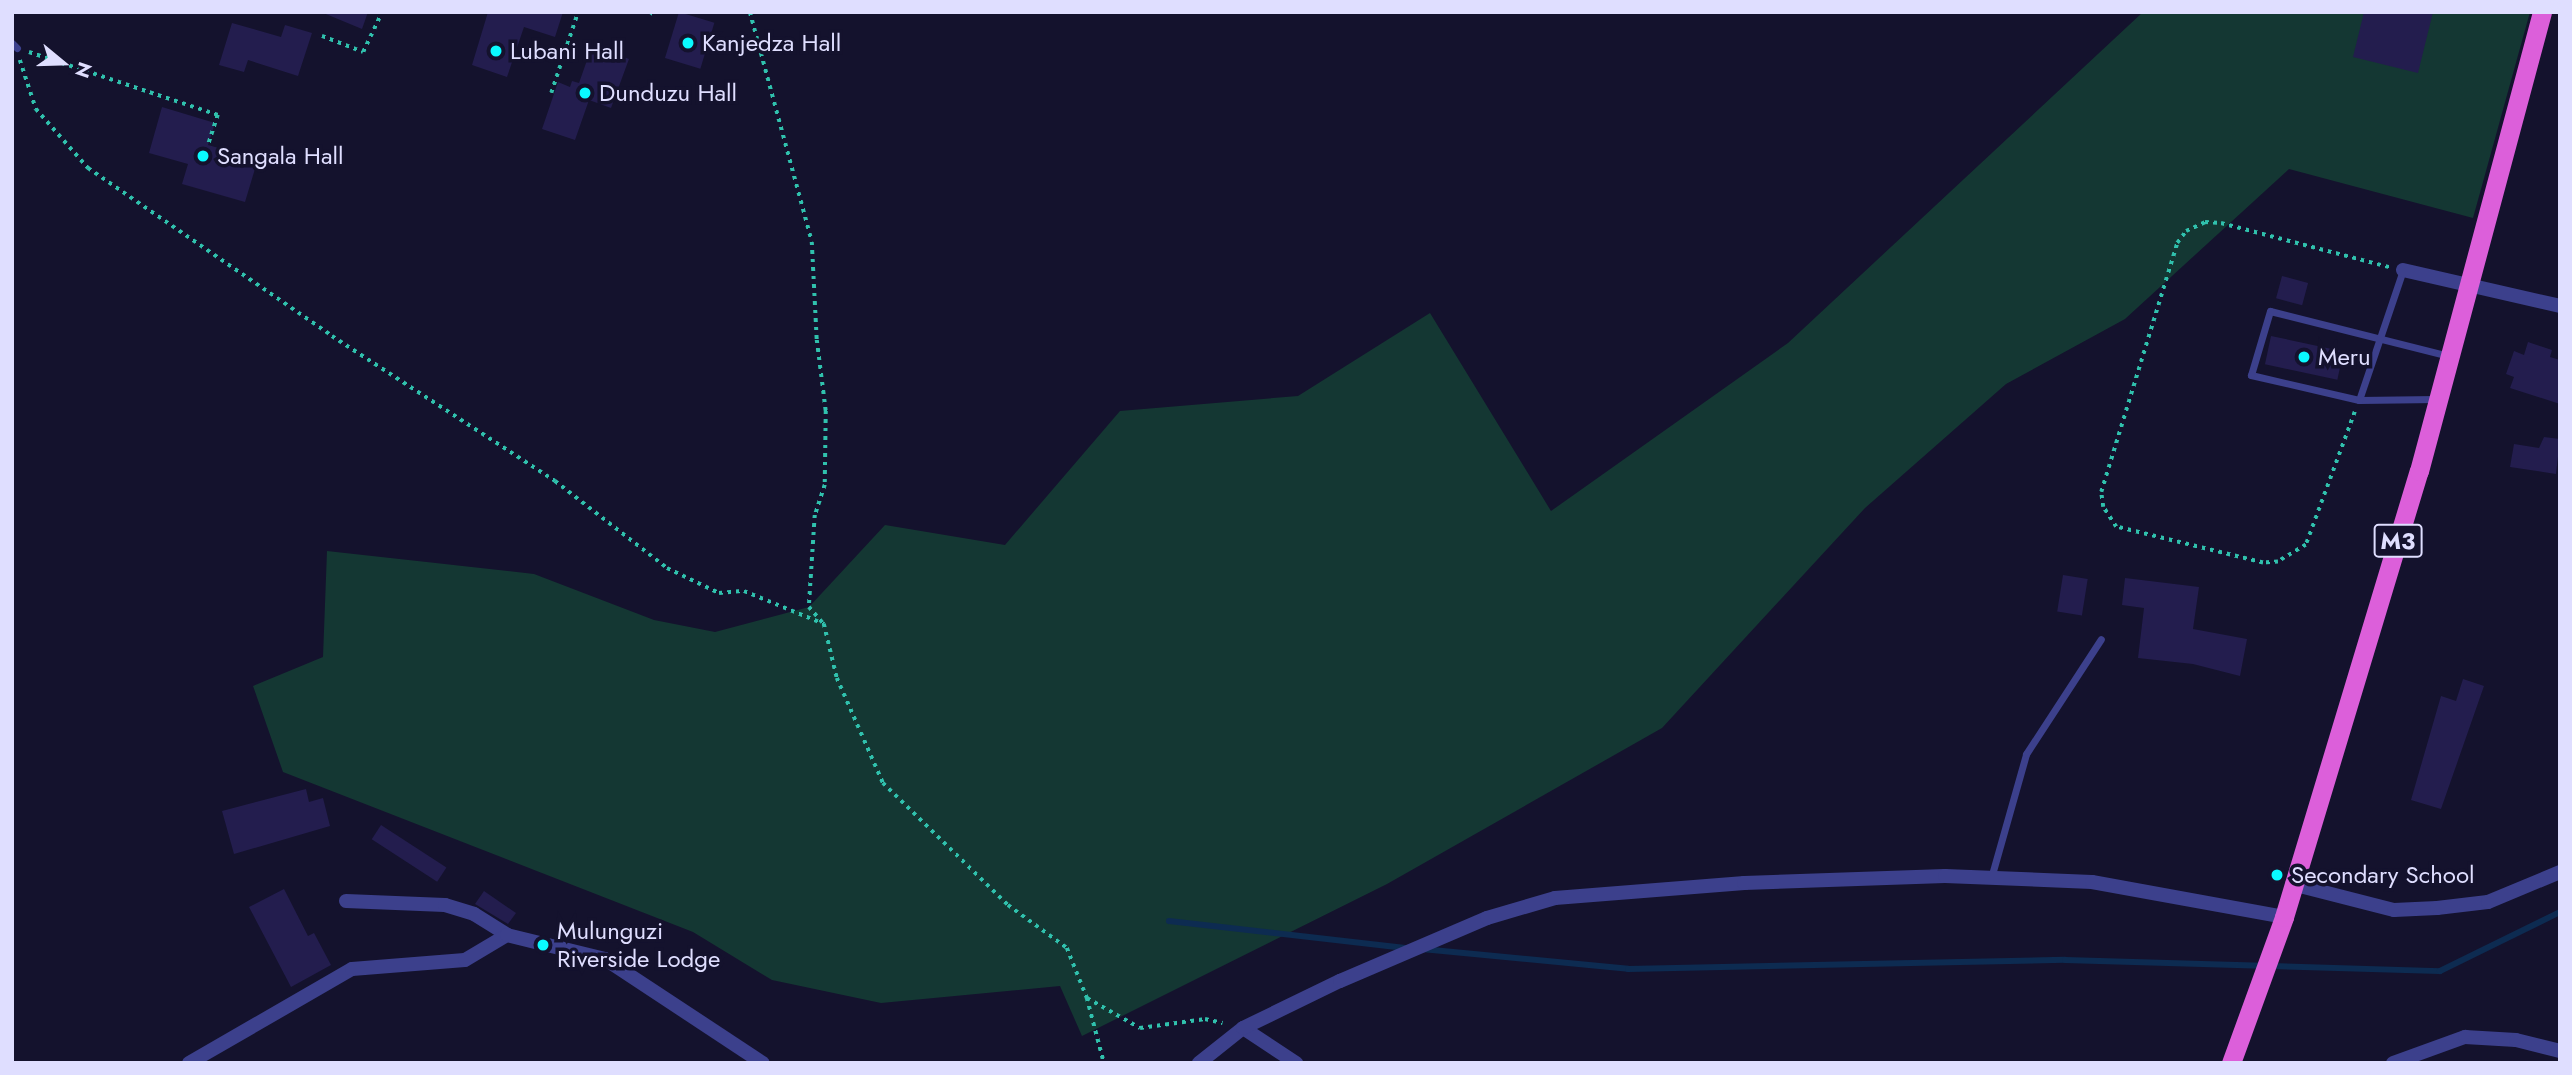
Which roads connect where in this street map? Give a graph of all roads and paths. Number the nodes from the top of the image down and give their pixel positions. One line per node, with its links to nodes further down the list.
1 (382, 12): 5 (path)
2 (578, 12): 7 (path)
3 (750, 12): 16 (path)
4 (2542, 12): 10 (highway, M3)
5 (322, 36)
6 (15, 45): 8 (path); 16 (path)
7 (551, 93)
8 (208, 145)
9 (2403, 270): 10 (street); 12 (lane); 15 (path)
10 (2468, 282): 11 (street); 13 (highway, M3)
11 (2560, 306)
12 (2379, 337): 13 (lane); 15 (lane); 15 (lane)
13 (2449, 356): 14 (highway, M3)
14 (2437, 399): 15 (lane); 20 (highway, M3)
15 (2359, 400)
16 (824, 624): 24 (path)
17 (2101, 639): 19 (lane)
18 (2560, 872): 20 (street)
19 (1990, 879): 22 (street); 25 (street)
20 (2292, 884): 22 (highway, M3)
21 (346, 901): 23 (street)
22 (2284, 918): 32 (highway, M3)
23 (508, 935): 27 (street); 28 (street)
24 (1087, 999): 25 (path); 29 (path)
25 (1242, 1028): 30 (street); 31 (street)
26 (2560, 1051): 33 (street)
27 (189, 1063)
28 (763, 1063)
29 (1104, 1063)
30 (1199, 1063)
31 (1296, 1063)
32 (2231, 1063)
33 (2393, 1063)

